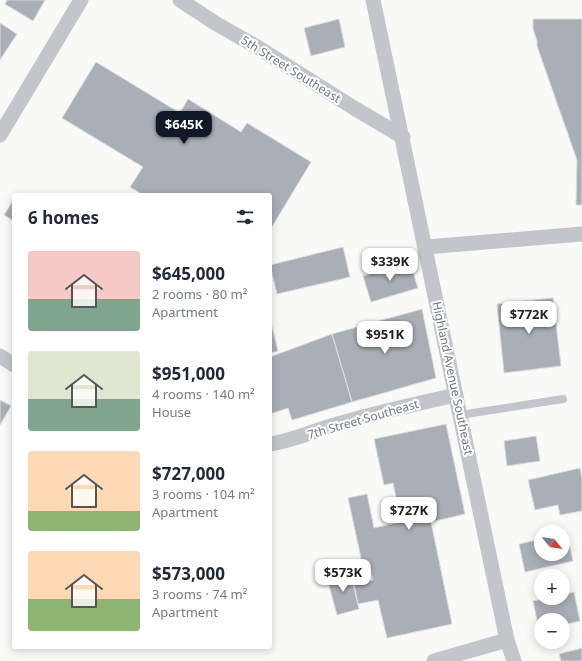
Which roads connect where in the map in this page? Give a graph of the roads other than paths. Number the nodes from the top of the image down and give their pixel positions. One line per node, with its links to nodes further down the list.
1 (81, 0): 4 (street)
2 (180, 0): 5 (street, 5th Street Southeast)
3 (373, 0): 5 (street, Highland Avenue Southeast)
4 (0, 135)
5 (402, 137): 7 (street, Highland Avenue Southeast)
6 (582, 234): 7 (street)
7 (426, 247): 10 (street, Highland Avenue Southeast)
8 (0, 356): 9 (street)
9 (12, 364)
10 (456, 395): 12 (street, Highland Avenue Southeast); 13 (street, 7th Street Southeast)
11 (563, 399): 12 (lane)
12 (460, 415): 14 (street, Highland Avenue Southeast)
13 (272, 444)
14 (507, 640): 15 (street); 16 (street, Highland Avenue Southeast)
15 (434, 661)
16 (514, 661)

